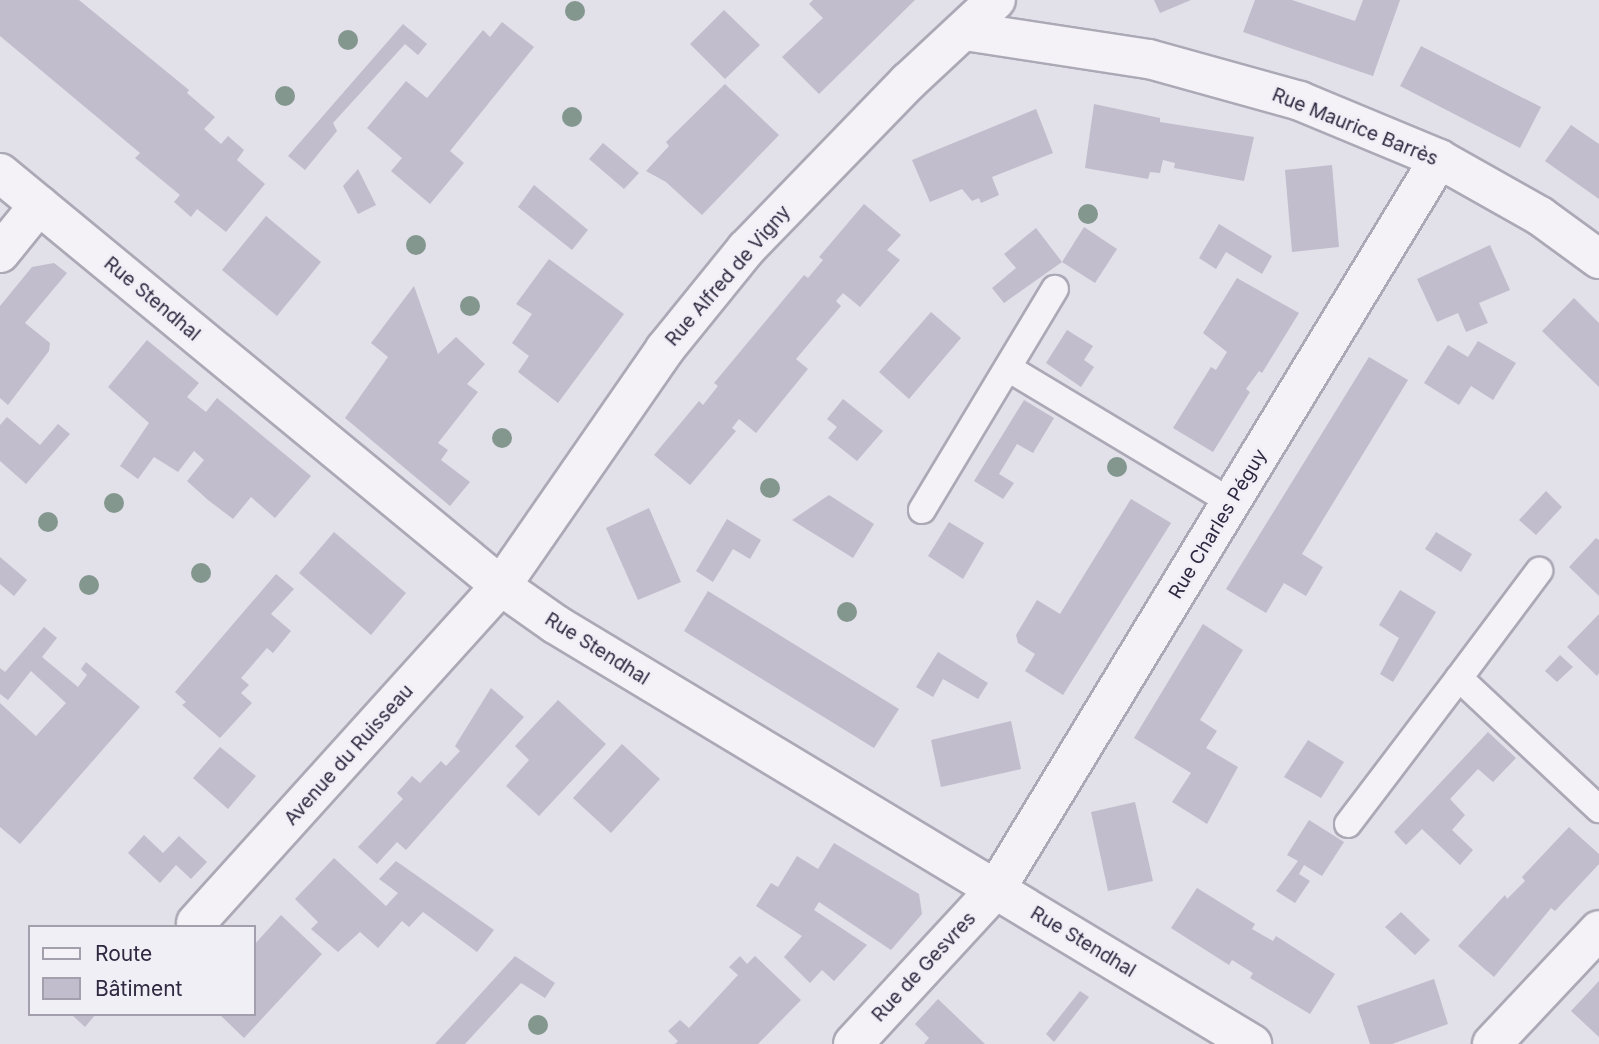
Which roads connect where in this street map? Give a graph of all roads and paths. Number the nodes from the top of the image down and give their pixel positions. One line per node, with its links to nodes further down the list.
1 (996, 0): 2 (street, Rue Alfred de Vigny)
2 (964, 31): 3 (street, Rue Maurice Barrès); 13 (street, Rue Alfred de Vigny)
3 (1439, 159): 7 (street, Rue Maurice Barrès); 10 (street, Rue Charles Péguy)
4 (0, 173): 5 (street, Rue Stendhal)
5 (39, 205): 6 (street); 13 (street, Rue Stendhal)
6 (0, 253)
7 (1599, 259)
8 (1055, 289): 9 (lane)
9 (1007, 368): 10 (lane); 11 (lane)
10 (1231, 502): 17 (street, Rue Charles Péguy)
11 (922, 510)
12 (1539, 570): 14 (lane)
13 (501, 586): 17 (street, Rue Stendhal); 18 (street, Avenue du Ruisseau)
14 (1459, 678): 15 (lane); 16 (lane)
15 (1599, 809)
16 (1348, 824)
17 (996, 889): 20 (street, Rue de Gesvres); 21 (street, Rue Stendhal)
18 (196, 923)
19 (1599, 930): 22 (street)
20 (853, 1044)
21 (1252, 1044)
22 (1492, 1044)

